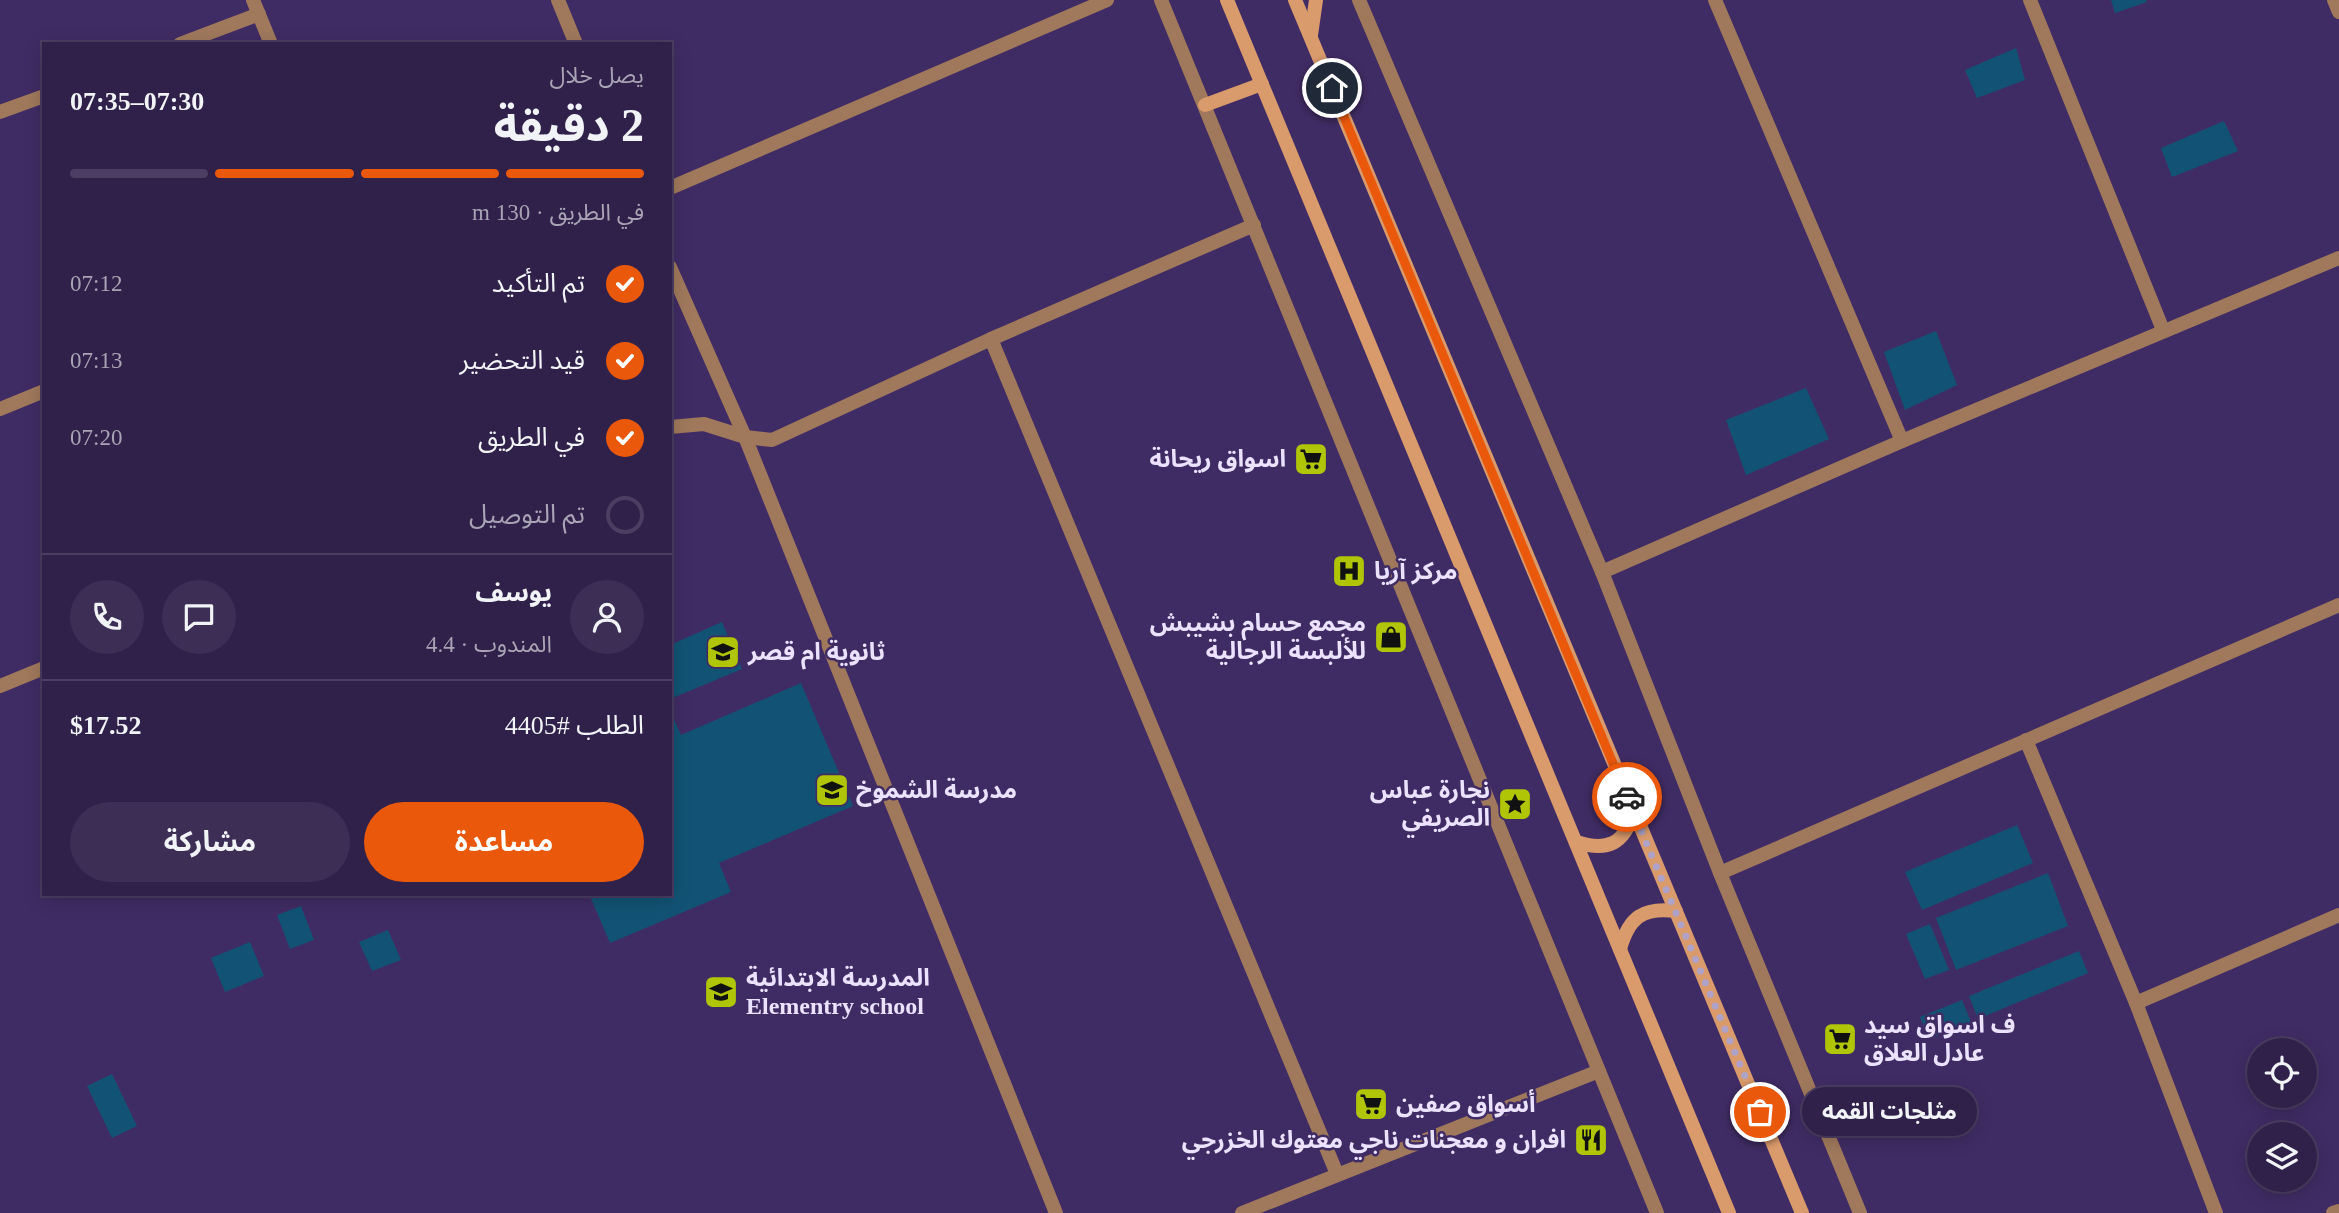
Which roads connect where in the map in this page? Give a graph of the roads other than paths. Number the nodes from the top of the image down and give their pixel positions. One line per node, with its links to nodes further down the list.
1 (558, 0): 16 (street)
2 (1107, 0): 21 (street)
3 (1161, 0): 19 (street)
4 (1227, 0): 17 (main road)
5 (1295, 0): 13 (main road)
6 (1316, 0): 13 (main road)
7 (1359, 0): 32 (street)
8 (1715, 0): 31 (street)
9 (2030, 0): 25 (street)
10 (2334, 0): 12 (street)
11 (256, 7): 14 (street); 15 (street)
12 (2339, 12)
13 (1310, 37): 37 (main road)
14 (184, 42)
15 (270, 42)
16 (575, 42)
17 (1262, 84): 19 (main road); 38 (main road)
18 (42, 97): 20 (street)
19 (1205, 104): 22 (street)
20 (0, 112)
21 (672, 187)
22 (1254, 225): 26 (street); 44 (street)
23 (2339, 258): 25 (street)
24 (672, 272): 30 (street)
25 (2163, 330): 31 (street)
26 (991, 339): 30 (street); 45 (street)
27 (42, 392): 28 (street)
28 (0, 409)
29 (672, 427): 30 (street)
30 (745, 437): 47 (street)
31 (1902, 441): 32 (street)
32 (1602, 572): 39 (street)
33 (2339, 605): 36 (street)
34 (42, 669): 35 (street)
35 (0, 686)
36 (2026, 740): 39 (street); 43 (street)
37 (1634, 812): 38 (main road); 40 (main road)
38 (1576, 842): 42 (main road)
39 (1720, 873): 52 (street)
40 (1676, 911): 42 (main road); 51 (main road)
41 (2339, 915): 43 (street)
42 (1620, 949): 50 (main road)
43 (2136, 1003): 53 (street)
44 (1599, 1071): 45 (street); 49 (street)
45 (1337, 1174): 48 (street)
46 (2339, 1211): 54 (street)
47 (1056, 1213)
48 (1242, 1213)
49 (1657, 1213)
50 (1729, 1213)
51 (1802, 1213)
52 (1860, 1213)
53 (2216, 1213)
54 (2333, 1213)

